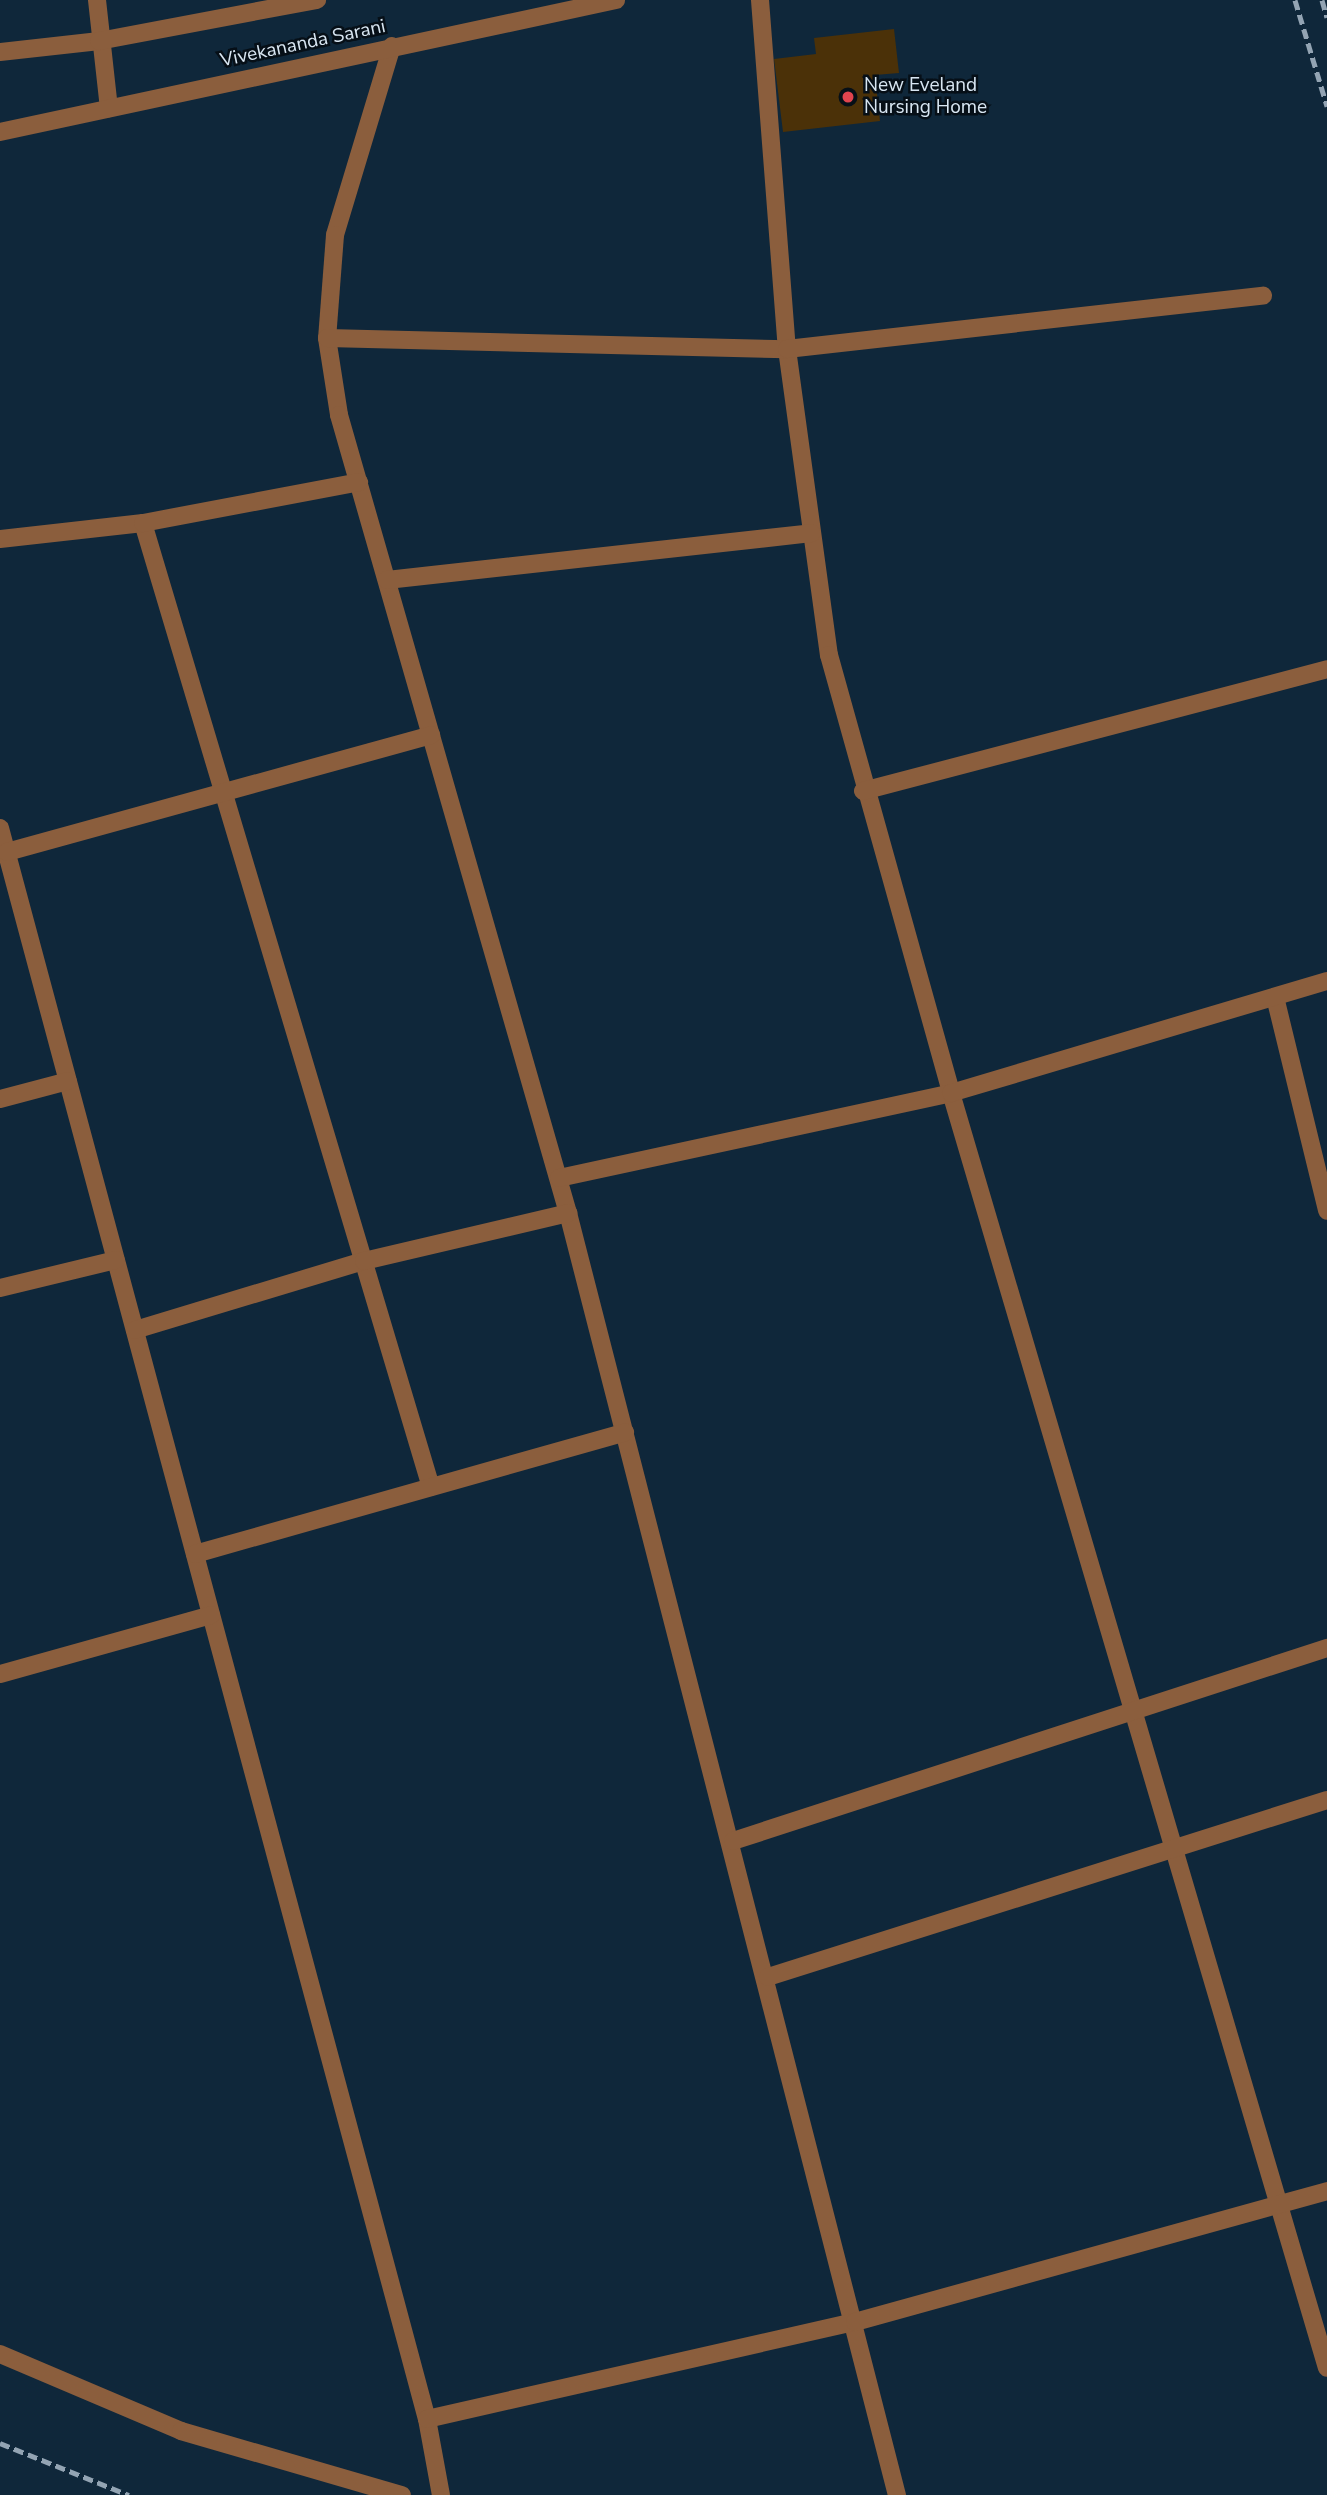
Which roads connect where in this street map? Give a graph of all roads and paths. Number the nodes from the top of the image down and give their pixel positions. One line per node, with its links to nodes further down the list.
1 (97, 0): 5 (street)
2 (317, 0): 5 (street, Vivekananda Sarani)
3 (617, 0): 6 (street, Vivekananda Sarani)
4 (760, 0): 12 (street)
5 (99, 41): 7 (street, Vivekananda Sarani); 8 (street)
6 (392, 46): 8 (street, Vivekananda Sarani); 11 (street)
7 (0, 52)
8 (109, 108): 9 (street, Vivekananda Sarani)
9 (0, 132)
10 (1263, 296): 12 (street)
11 (327, 338): 12 (street); 13 (street)
12 (787, 349): 15 (street)
13 (359, 482): 14 (street); 17 (street)
14 (143, 523): 16 (street); 21 (street)
15 (811, 533): 17 (street); 20 (street)
16 (0, 539)
17 (387, 580): 19 (street)
18 (1327, 669): 20 (street)
19 (431, 735): 21 (street); 29 (street)
20 (863, 791): 27 (street)
21 (224, 793): 23 (street); 33 (street)
22 (0, 828): 23 (street)
23 (7, 852): 26 (street)
24 (1327, 981): 25 (street)
25 (1275, 997): 27 (street); 30 (street)
26 (68, 1081): 28 (street); 32 (street)
27 (951, 1093): 29 (street); 42 (street)
28 (0, 1099)
29 (559, 1178): 31 (street)
30 (1327, 1211)
31 (568, 1213): 33 (street); 36 (street)
32 (116, 1260): 34 (street); 35 (street)
33 (364, 1261): 35 (street); 37 (street)
34 (0, 1288)
35 (135, 1330): 38 (street)
36 (625, 1432): 37 (street); 44 (street)
37 (431, 1487): 38 (street)
38 (195, 1554): 39 (street)
39 (211, 1615): 41 (street); 52 (street)
40 (1327, 1648): 42 (street)
41 (0, 1674)
42 (1132, 1706): 44 (street); 45 (street)
43 (1327, 1800): 45 (street)
44 (733, 1841): 46 (street)
45 (1173, 1849): 46 (street); 48 (street)
46 (768, 1977): 49 (street)
47 (1327, 2191): 48 (street)
48 (1277, 2205): 49 (street); 51 (street)
49 (855, 2322): 52 (street); 55 (street)
50 (0, 2354): 53 (street)
51 (1327, 2368)
52 (427, 2419): 54 (street)
53 (402, 2495)
54 (441, 2495)
55 (897, 2495)

